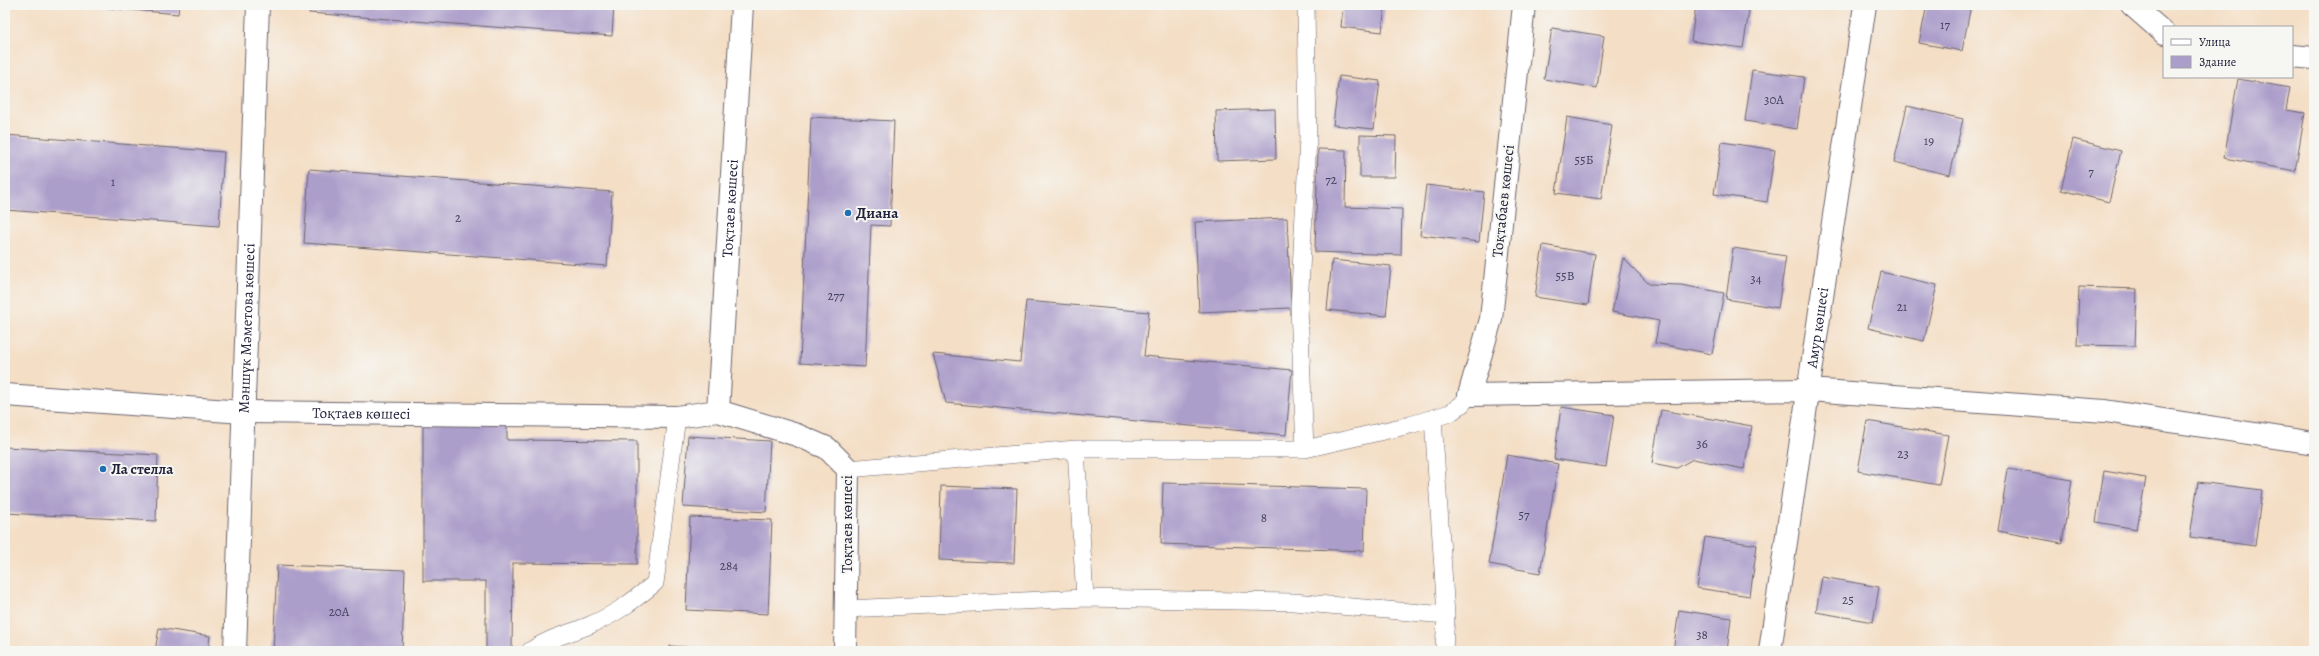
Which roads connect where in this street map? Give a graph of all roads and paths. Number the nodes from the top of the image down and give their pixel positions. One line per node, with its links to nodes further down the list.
1 (258, 5): 14 (street, Мәншүк Мәметова көшесі)
2 (742, 5): 13 (street, Тоқтаев көшесі)
3 (1306, 5): 19 (lane)
4 (1524, 5): 11 (street, Тоқтабаев көшесі)
5 (1865, 5): 10 (street, Амур көшесі)
6 (2132, 5): 7 (street)
7 (2163, 32)
8 (2293, 56): 9 (street)
9 (2314, 58)
10 (1809, 390): 11 (street); 17 (street); 28 (street, Амур көшесі)
11 (1469, 394): 16 (lane)
12 (5, 395): 14 (street, Тоқтаев көшесі)
13 (718, 411): 15 (street, Тоқтаев көшесі); 20 (street, Тоқтаев көшесі)
14 (243, 412): 15 (street, Тоқтаев көшесі); 24 (street, Мәншүк Мәметова көшесі)
15 (677, 417): 25 (lane)
16 (1433, 418): 19 (lane); 23 (lane)
17 (2314, 443)
18 (1076, 449): 19 (lane); 20 (lane); 21 (lane)
19 (1305, 449)
20 (848, 469): 22 (street, Тоқтаев көшесі)
21 (1084, 598): 22 (lane); 23 (lane)
22 (846, 609): 26 (street, Тоқтаев көшесі)
23 (1446, 615): 27 (lane)
24 (235, 651)
25 (530, 651)
26 (845, 651)
27 (1444, 651)
28 (1770, 651)

